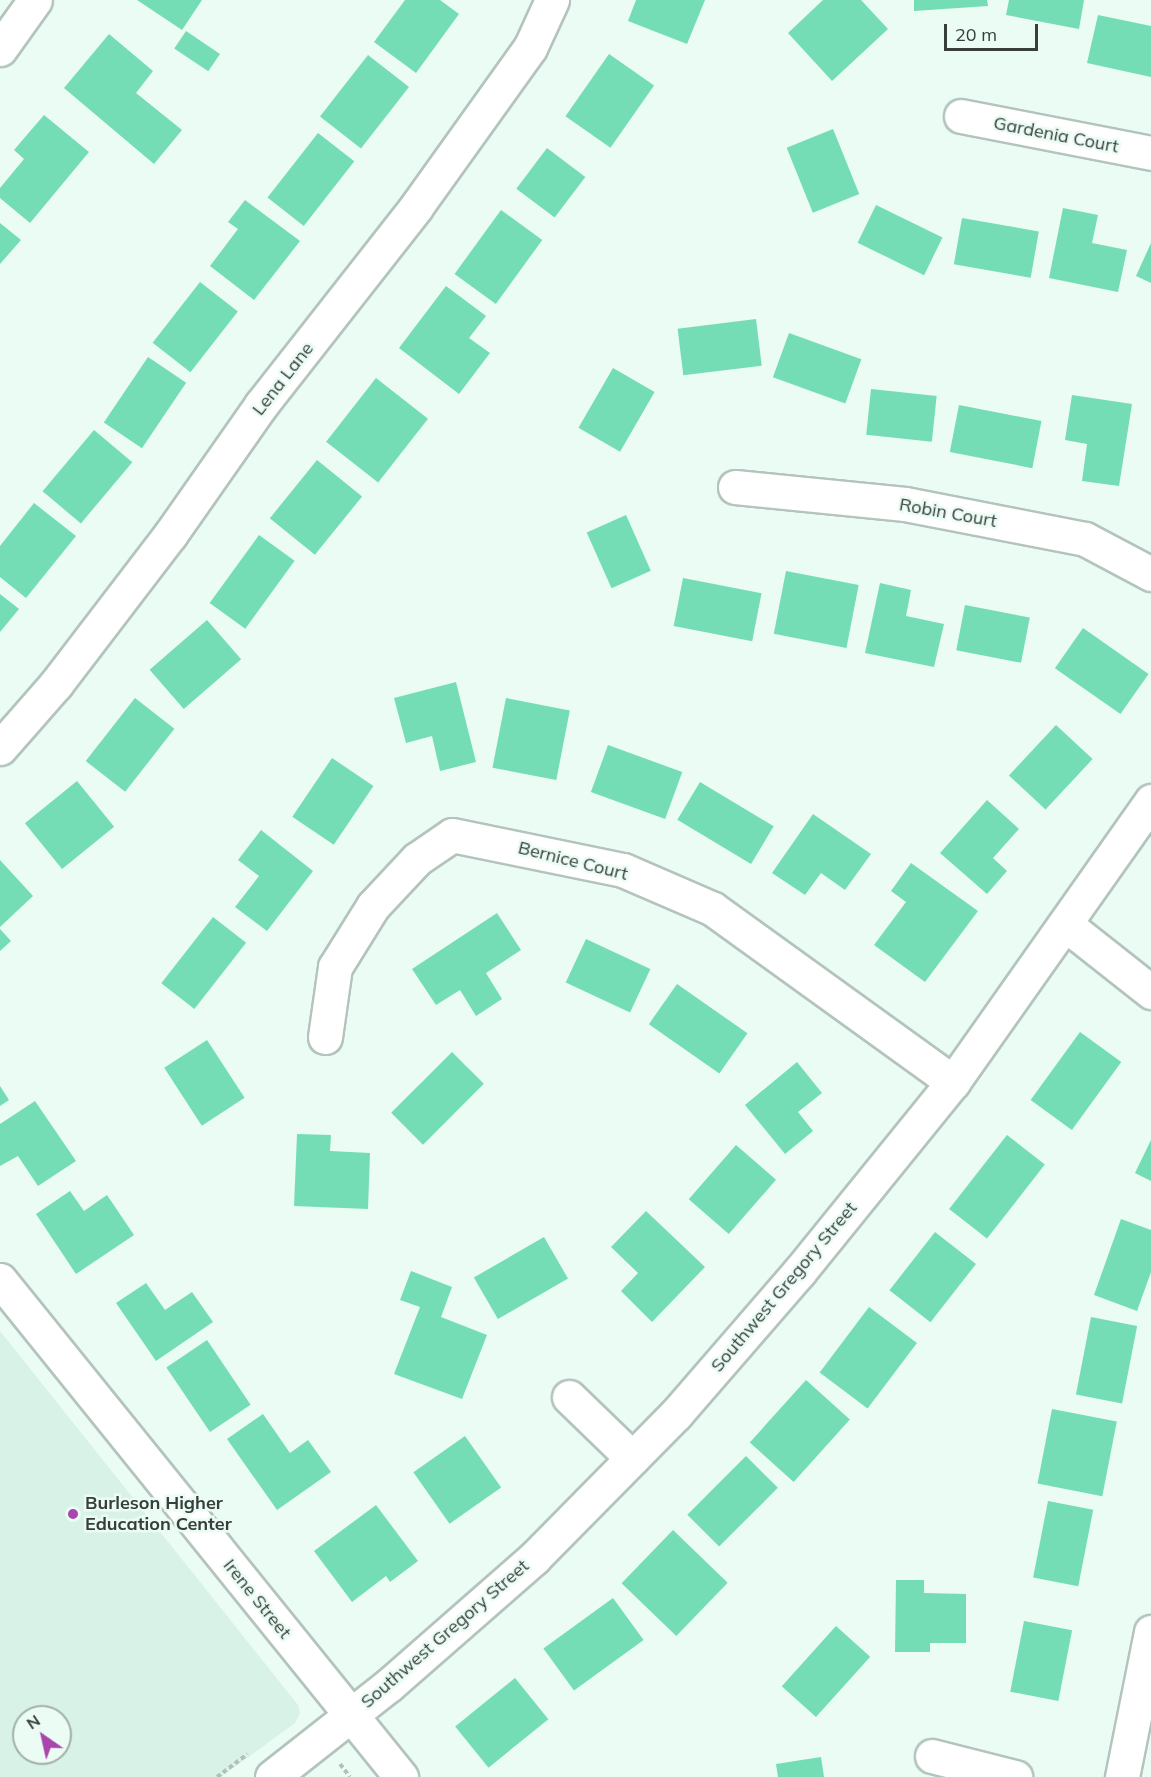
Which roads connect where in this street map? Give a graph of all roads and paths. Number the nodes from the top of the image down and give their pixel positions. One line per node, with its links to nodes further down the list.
1 (34, 0): 3 (street)
2 (552, 0): 8 (street, Lena Lane)
3 (0, 49)
4 (961, 116): 5 (street, Gardenia Court)
5 (1151, 153)
6 (735, 487): 7 (street, Robin Court)
7 (1151, 574)
8 (0, 748)
9 (1151, 801): 10 (street, Southwest Gregory Street)
10 (1065, 924): 11 (street); 13 (street, Southwest Gregory Street)
11 (1151, 992)
12 (325, 1037): 13 (street, Bernice Court)
13 (953, 1082): 16 (street, Southwest Gregory Street)
14 (0, 1281): 18 (street, Irene Street)
15 (568, 1397): 16 (street)
16 (632, 1458): 18 (street, Southwest Gregory Street)
17 (1151, 1632): 25 (street)
18 (351, 1715): 21 (street, Southwest Gregory Street); 23 (street, Irene Street)
19 (932, 1756): 24 (street)
20 (341, 1766): 22 (path)
21 (272, 1777)
22 (350, 1777)
23 (401, 1777)
24 (1015, 1777)
25 (1122, 1777)

